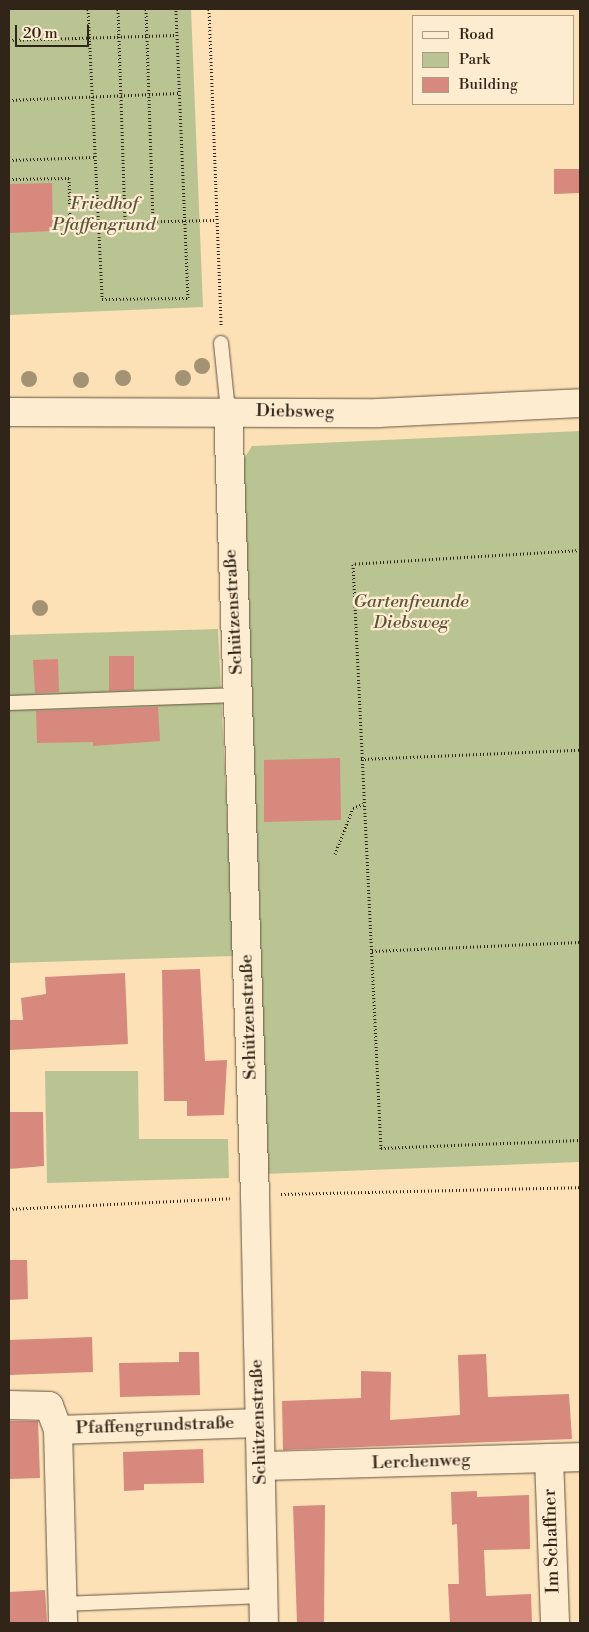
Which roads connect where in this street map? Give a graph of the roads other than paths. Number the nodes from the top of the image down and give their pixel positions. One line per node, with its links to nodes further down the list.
1 (221, 343): 3 (lane)
2 (580, 403): 3 (street, Diebsweg)
3 (228, 411): 4 (street, Diebsweg); 5 (street, Schützenstraße)
4 (9, 412)
5 (238, 695): 6 (lane); 8 (street, Schützenstraße)
6 (9, 703)
7 (9, 1405): 9 (street, Pfaffengrundstraße)
8 (258, 1422): 9 (street, Pfaffengrundstraße); 12 (street, Schützenstraße)
9 (58, 1430): 14 (street)
10 (580, 1457): 11 (street, Lerchenweg)
11 (549, 1458): 12 (street, Lerchenweg); 16 (street, Im Schaffner)
12 (261, 1466): 13 (street, Schützenstraße)
13 (263, 1596): 14 (lane); 15 (street, Schützenstraße)
14 (62, 1614)
15 (264, 1623)
16 (555, 1623)

